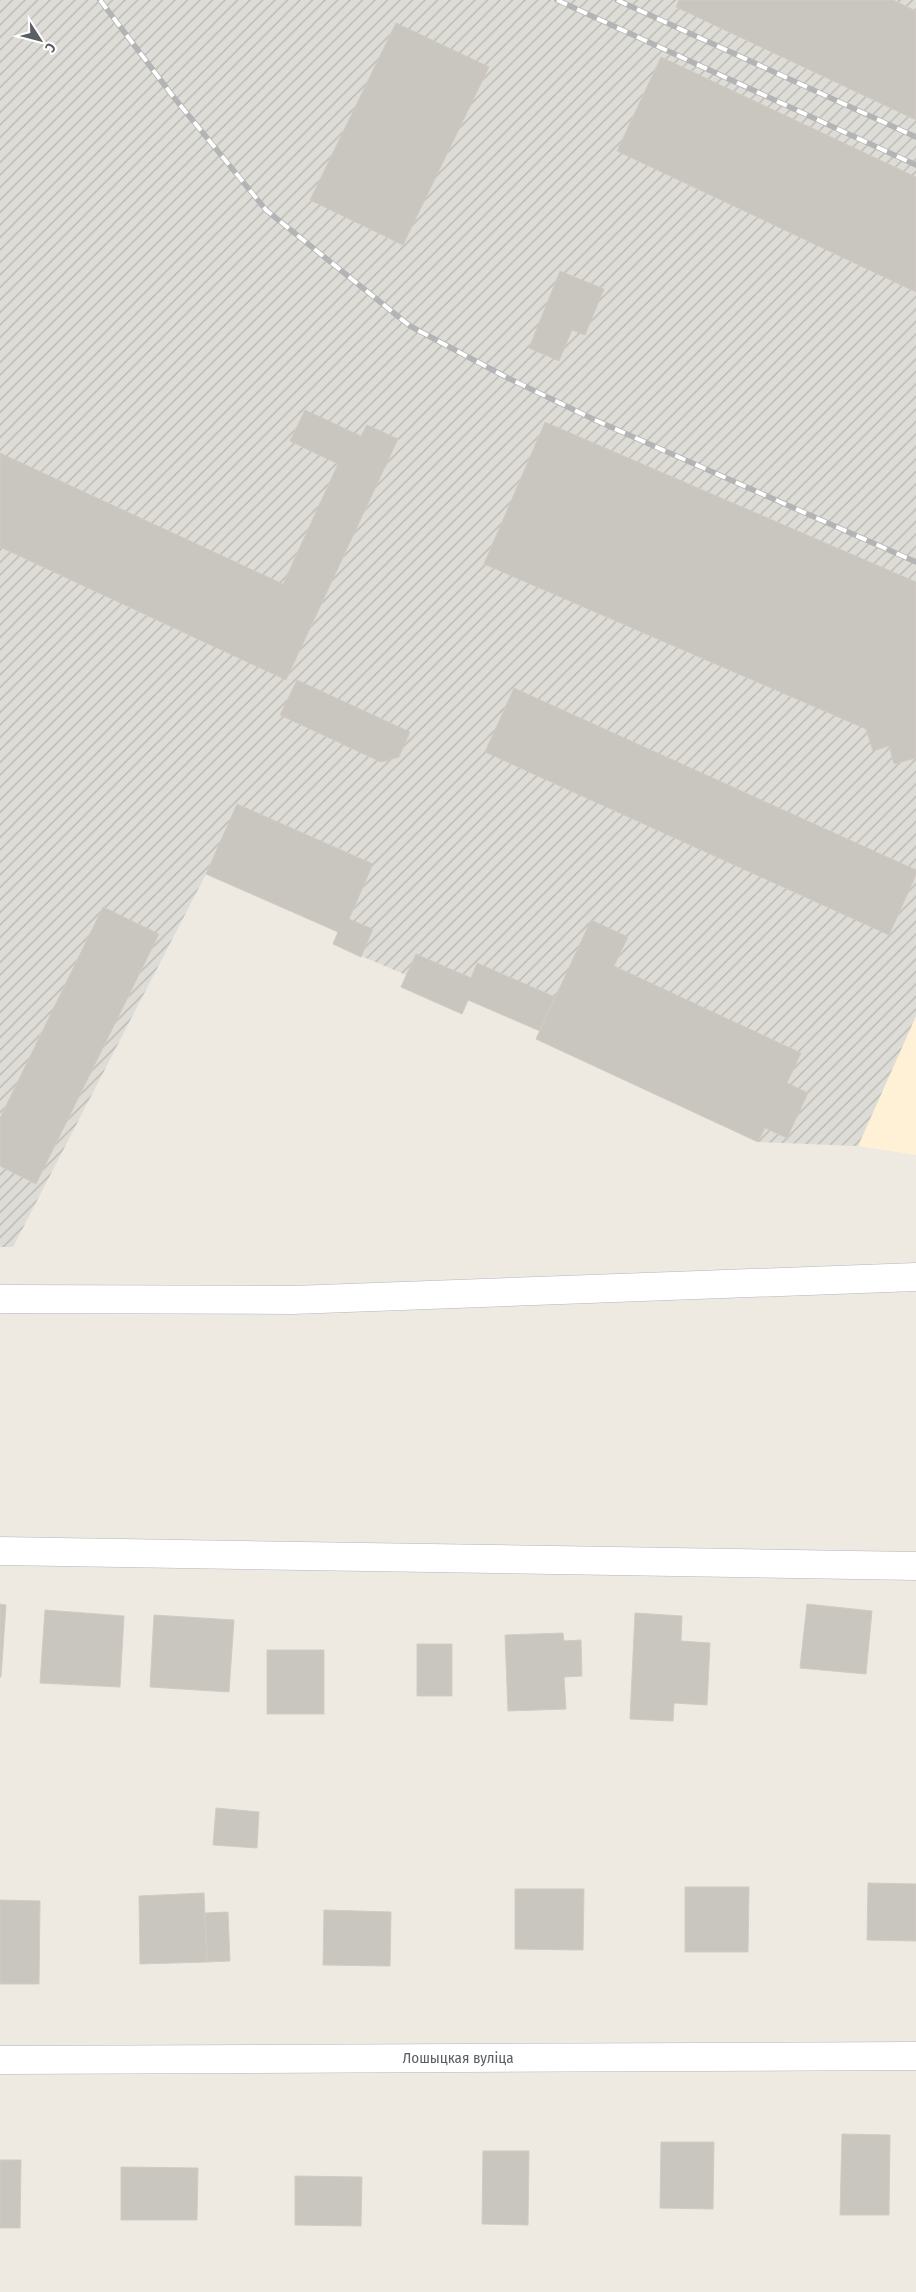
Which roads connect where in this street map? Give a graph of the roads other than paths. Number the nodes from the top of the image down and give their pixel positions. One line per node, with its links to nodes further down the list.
1 (916, 1277): 2 (street)
2 (0, 1299)
3 (0, 1551): 4 (street)
4 (916, 1566)
5 (916, 2056): 6 (street, Лошыцкая вуліца)
6 (0, 2060)

